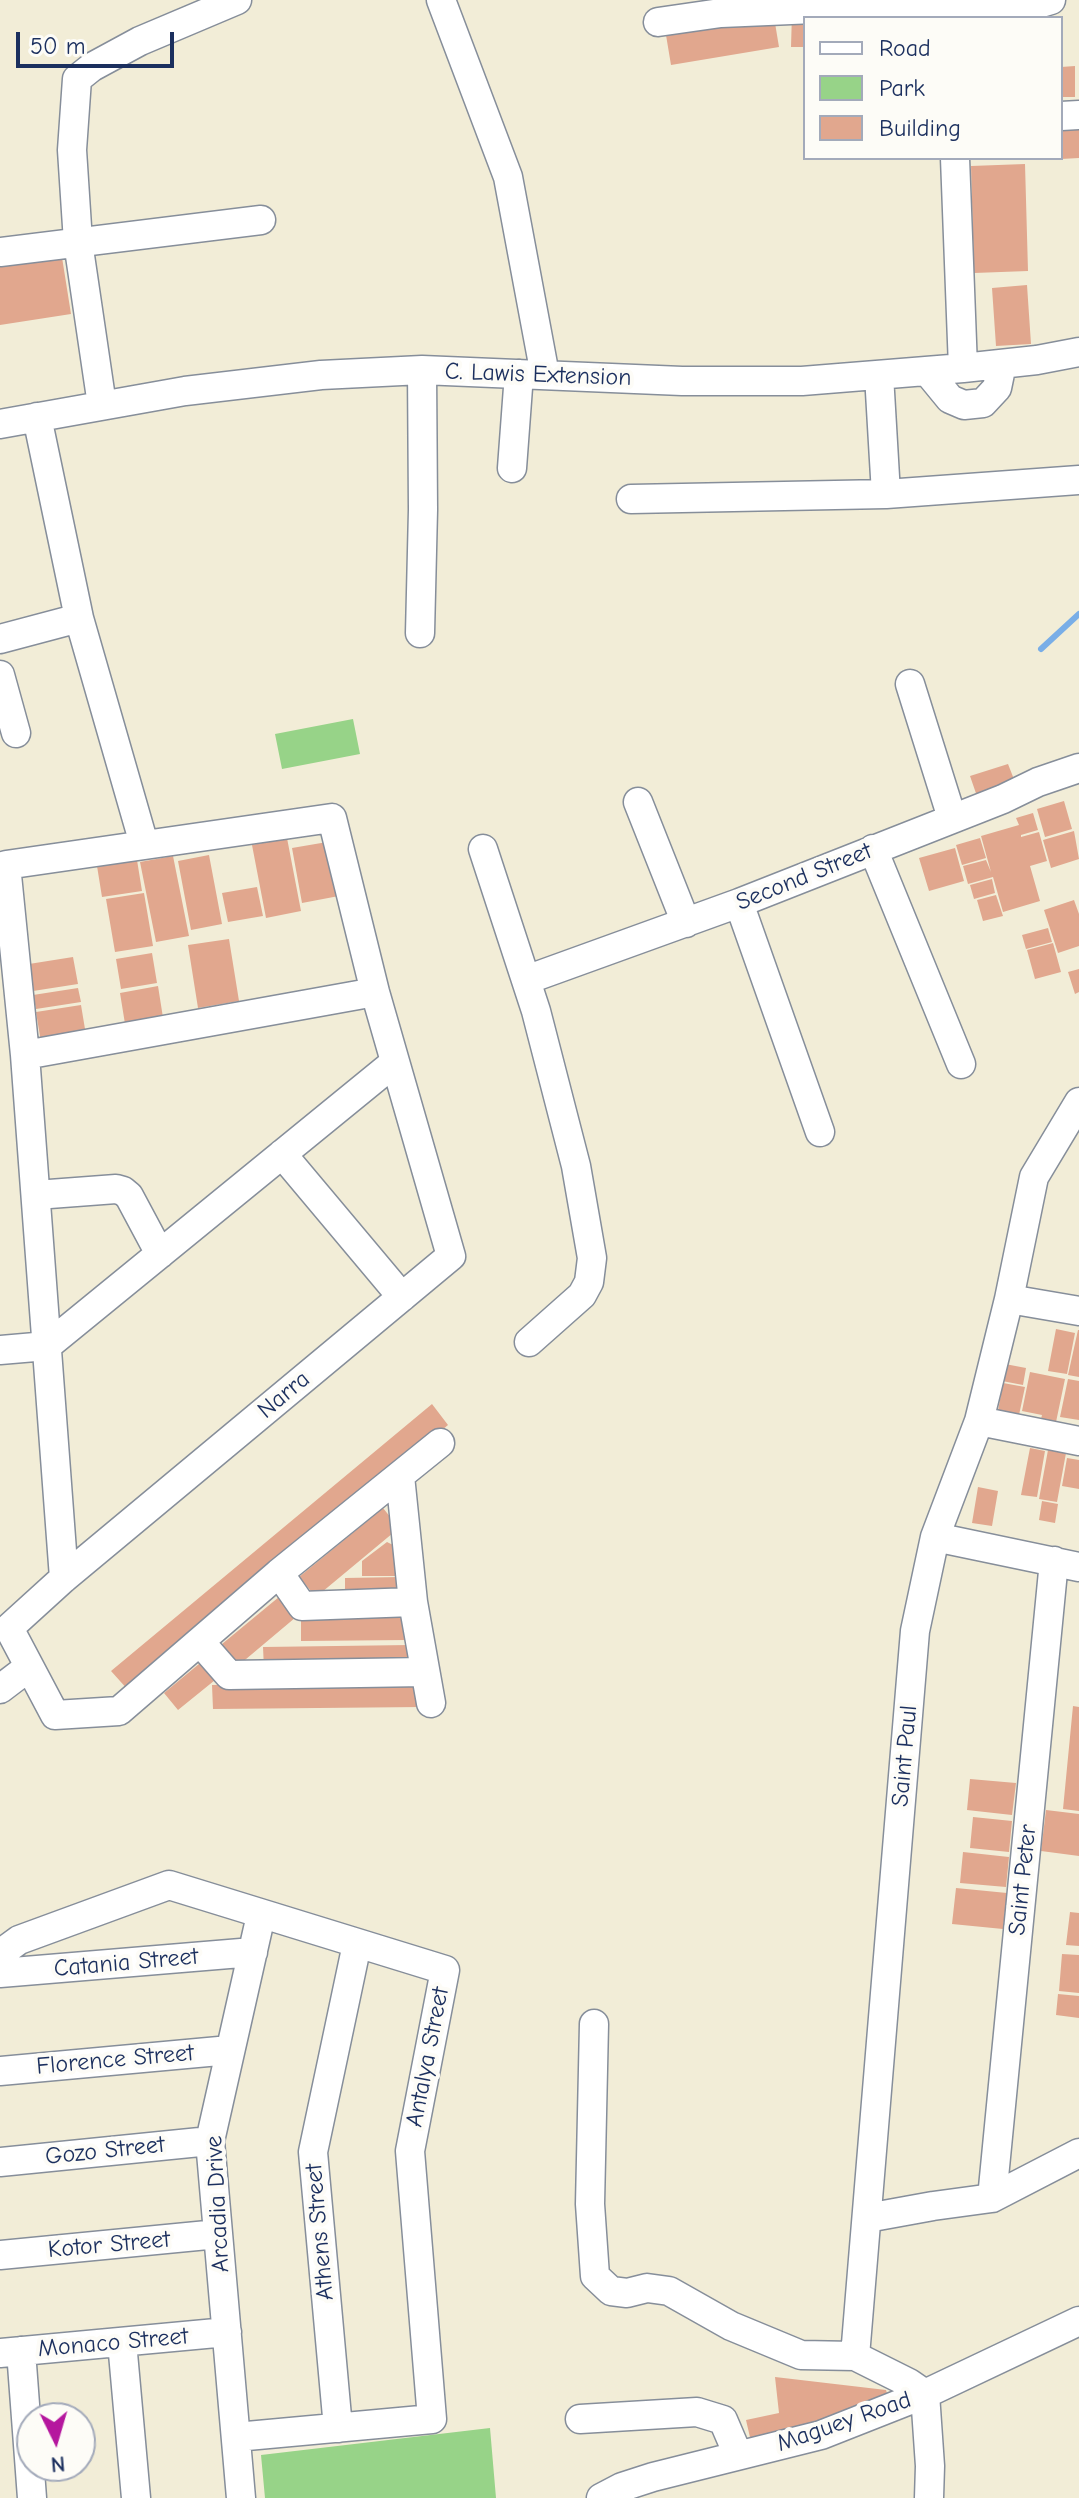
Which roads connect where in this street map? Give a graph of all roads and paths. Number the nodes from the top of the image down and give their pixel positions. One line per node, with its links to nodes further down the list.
1 (237, 0): 10 (street)
2 (441, 0): 17 (street)
3 (1051, 0): 6 (street)
4 (838, 4): 5 (street); 6 (street)
5 (721, 7): 7 (street)
6 (948, 9)
7 (658, 22)
8 (955, 160): 14 (street)
9 (261, 220): 10 (street)
10 (78, 242): 11 (street); 19 (street)
11 (0, 252)
12 (1079, 352): 13 (street, C. Lawis Extension)
13 (1002, 364): 14 (street, C. Lawis Extension); 16 (street)
14 (963, 368): 16 (street, C. Lawis Extension)
15 (422, 370): 17 (street, C. Lawis Extension); 19 (street, C. Lawis Extension); 27 (street)
16 (927, 371): 18 (street, C. Lawis Extension)
17 (532, 375): 18 (street, C. Lawis Extension); 22 (street)
18 (879, 375): 24 (street)
19 (102, 405): 20 (street, C. Lawis Extension)
20 (37, 417): 21 (street, C. Lawis Extension); 26 (street)
21 (0, 424)
22 (512, 468)
23 (1079, 480): 24 (street)
24 (886, 494): 25 (street)
25 (631, 499)
26 (79, 618): 28 (street); 35 (street)
27 (420, 633)
28 (0, 639)
29 (0, 675): 31 (street)
30 (910, 684): 34 (street)
31 (16, 733)
32 (1079, 768): 34 (street, Second Street)
33 (638, 802): 39 (street)
34 (952, 818): 37 (street, Second Street)
35 (144, 844): 41 (street, Narra); 42 (street, Narra)
36 (483, 849): 40 (street)
37 (873, 849): 38 (street, Second Street); 44 (street)
38 (739, 903): 39 (street, Second Street); 46 (street)
39 (686, 923): 40 (street, Second Street)
40 (526, 980): 53 (street)
41 (375, 992): 42 (street); 43 (street, Narra)
42 (25, 1055): 48 (street, Narra)
43 (395, 1062): 47 (street); 50 (street, Narra)
44 (961, 1064)
45 (1079, 1102): 51 (street, Saint Paul)
46 (820, 1132)
47 (282, 1154): 49 (street); 50 (street)
48 (36, 1195): 49 (street); 54 (street, Narra)
49 (160, 1254): 54 (street)
50 (402, 1297): 63 (street, Narra)
51 (1009, 1299): 52 (street); 56 (street, Saint Paul)
52 (1079, 1311)
53 (529, 1342)
54 (47, 1346): 55 (street); 63 (street, Narra)
55 (0, 1350)
56 (979, 1421): 57 (street); 60 (street, Saint Paul)
57 (1079, 1441)
58 (440, 1443): 59 (street)
59 (400, 1476): 62 (street); 64 (street)
60 (935, 1537): 61 (street); 82 (street, Saint Paul)
61 (1066, 1564): 81 (street, Saint Peter)
62 (279, 1573): 64 (street); 65 (street)
63 (64, 1578): 66 (street)
64 (413, 1602): 67 (street)
65 (201, 1643): 66 (street); 67 (street)
66 (29, 1667): 68 (street)
67 (425, 1672): 69 (street)
68 (0, 1689)
69 (431, 1703)
70 (261, 1915): 71 (street, Antalya Street); 72 (street, Arcadia Drive); 73 (street, Antalya Street)
71 (357, 1944): 92 (street, Athens Street); 92 (street, Antalya Street)
72 (253, 1952): 74 (street, Catania Street); 76 (street, Arcadia Drive)
73 (0, 1954)
74 (0, 1973)
75 (594, 2024): 89 (street)
76 (230, 2050): 77 (street, Florence Street); 78 (street, Arcadia Drive)
77 (0, 2071)
78 (210, 2141): 80 (street, Gozo Street); 83 (street, Arcadia Drive)
79 (1079, 2153): 81 (street)
80 (0, 2162)
81 (992, 2198): 82 (street)
82 (867, 2218): 89 (street, Saint Paul)
83 (218, 2234): 84 (street, Kotor Street); 86 (street, Arcadia Drive)
84 (0, 2255)
85 (1079, 2321): 90 (street, Maguey Road)
86 (227, 2332): 87 (street, Monaco Street); 93 (street, Arcadia Drive)
87 (122, 2342): 88 (street, Monaco Street); 96 (street)
88 (10, 2352): 95 (street)
89 (855, 2356): 90 (street)
90 (925, 2394): 94 (street, Maguey Road); 99 (street)
91 (580, 2419): 94 (street)
92 (338, 2428): 93 (street, Antalya Street)
93 (236, 2437): 97 (street, Arcadia Drive)
94 (738, 2455): 98 (street, Maguey Road)
95 (32, 2498)
96 (136, 2498)
97 (241, 2498)
98 (601, 2498)
99 (929, 2498)

